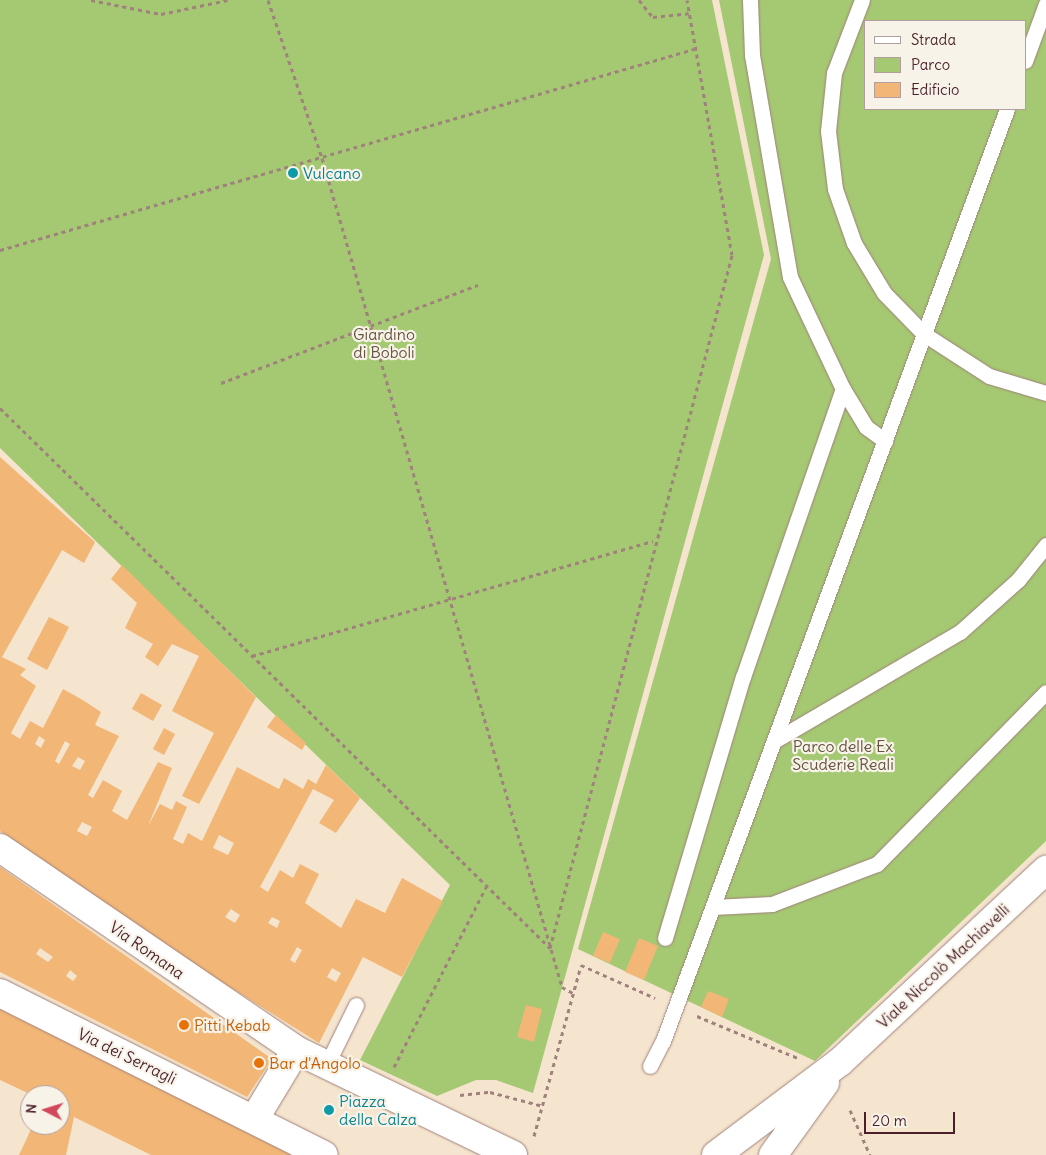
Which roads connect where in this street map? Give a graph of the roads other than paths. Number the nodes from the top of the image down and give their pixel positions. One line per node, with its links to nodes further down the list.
1 (750, 0): 7 (lane)
2 (862, 0): 6 (lane)
3 (1046, 4): 4 (lane)
4 (1026, 58)
5 (1007, 110): 6 (lane)
6 (924, 334): 8 (lane); 9 (lane)
7 (843, 389): 9 (lane); 16 (lane)
8 (1046, 393)
9 (884, 442): 12 (lane)
10 (1046, 545): 12 (lane)
11 (1046, 692): 15 (lane)
12 (774, 741): 15 (lane)
13 (0, 848): 19 (street, Via Romana)
14 (1046, 870): 20 (street, Viale Niccolò Machiavelli)
15 (713, 907): 22 (lane)
16 (665, 938)
17 (0, 993): 23 (street, Via dei Serragli)
18 (356, 1005): 21 (lane)
19 (296, 1050): 21 (street); 23 (street)
20 (840, 1062): 26 (street, Viale Niccolò Machiavelli); 27 (street, Viale Niccolò Machiavelli)
21 (326, 1066): 24 (street)
22 (650, 1066)
23 (255, 1118): 25 (street)
24 (506, 1151)
25 (324, 1155)
26 (716, 1155)
27 (773, 1155)

